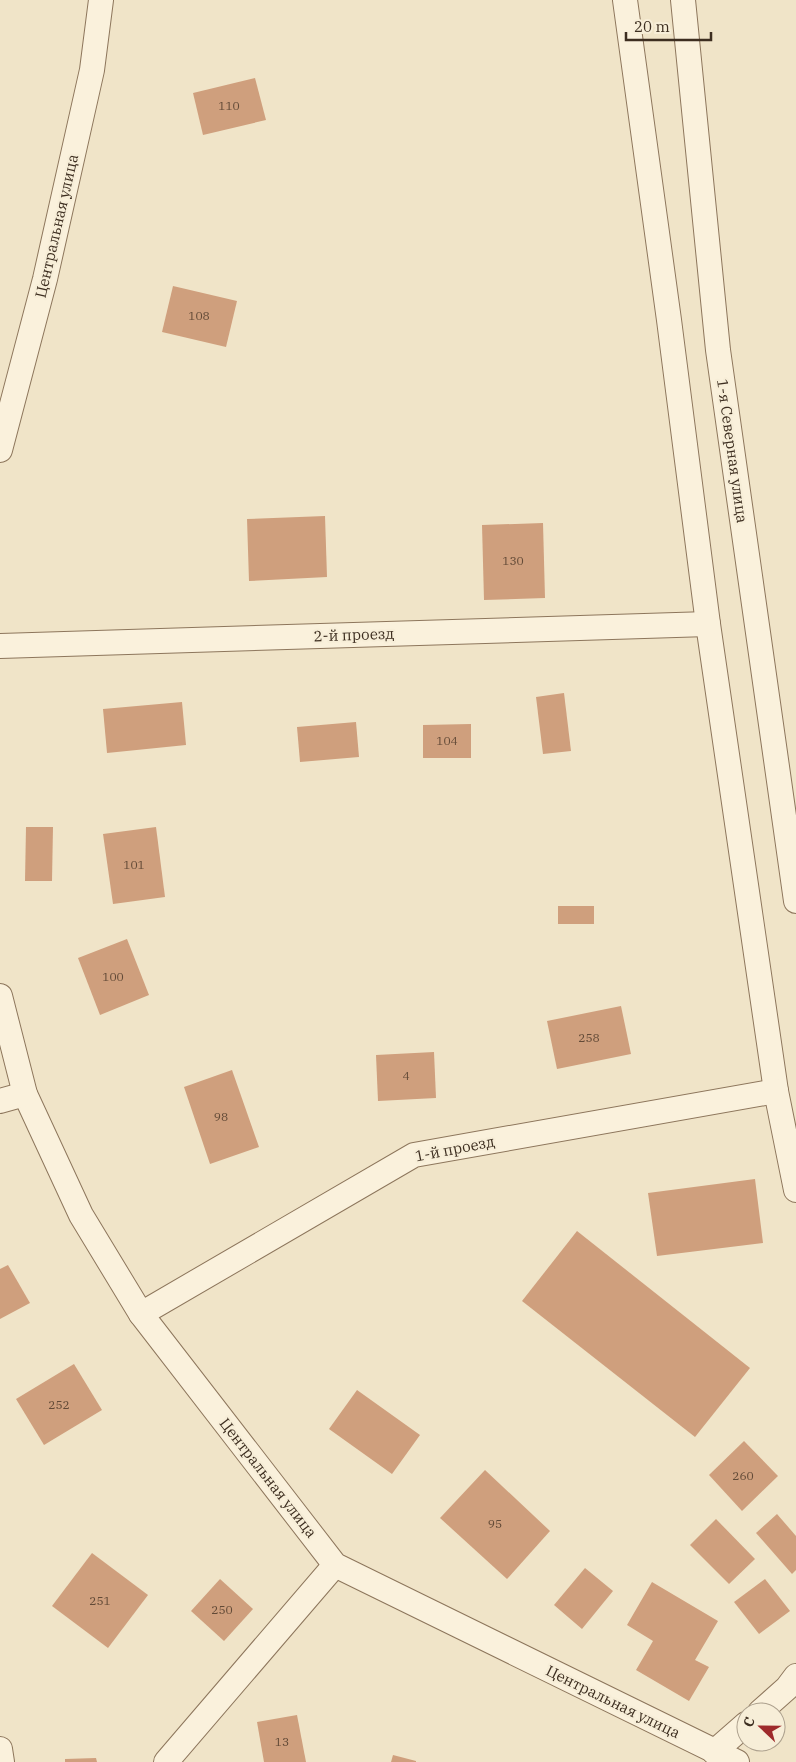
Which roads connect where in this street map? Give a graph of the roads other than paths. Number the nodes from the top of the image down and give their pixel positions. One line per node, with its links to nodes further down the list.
1 (100, 0): 4 (street, Центральная улица)
2 (625, 0): 5 (street)
3 (683, 0): 7 (street, 1-я Северная улица)
4 (0, 450)
5 (708, 624): 6 (street, 2-й проезд); 9 (street)
6 (0, 646)
7 (796, 901)
8 (0, 996): 10 (street, Центральная улица)
9 (776, 1091): 12 (street); 13 (street, 1-й проезд)
10 (25, 1094): 11 (street); 13 (street, Центральная улица)
11 (0, 1101)
12 (796, 1190)
13 (141, 1314): 14 (street, Центральная улица)
14 (335, 1565): 19 (street, Центральная улица); 21 (street)
15 (793, 1688): 16 (street)
16 (774, 1702)
17 (736, 1733): 19 (street)
18 (0, 1749): 20 (street)
19 (714, 1752): 22 (street, Центральная улица)
20 (2, 1762)
21 (166, 1762)
22 (737, 1762)

